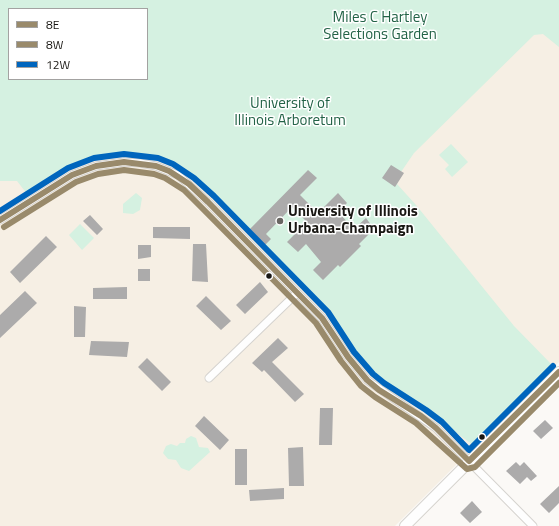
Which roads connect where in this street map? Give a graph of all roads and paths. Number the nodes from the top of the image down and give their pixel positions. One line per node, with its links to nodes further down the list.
1 (0, 220): 2 (street)
2 (297, 293): 4 (street); 5 (street)
3 (559, 372): 5 (main road)
4 (209, 378)
5 (469, 461): 6 (main road); 7 (street)
6 (405, 526)
7 (533, 526)

